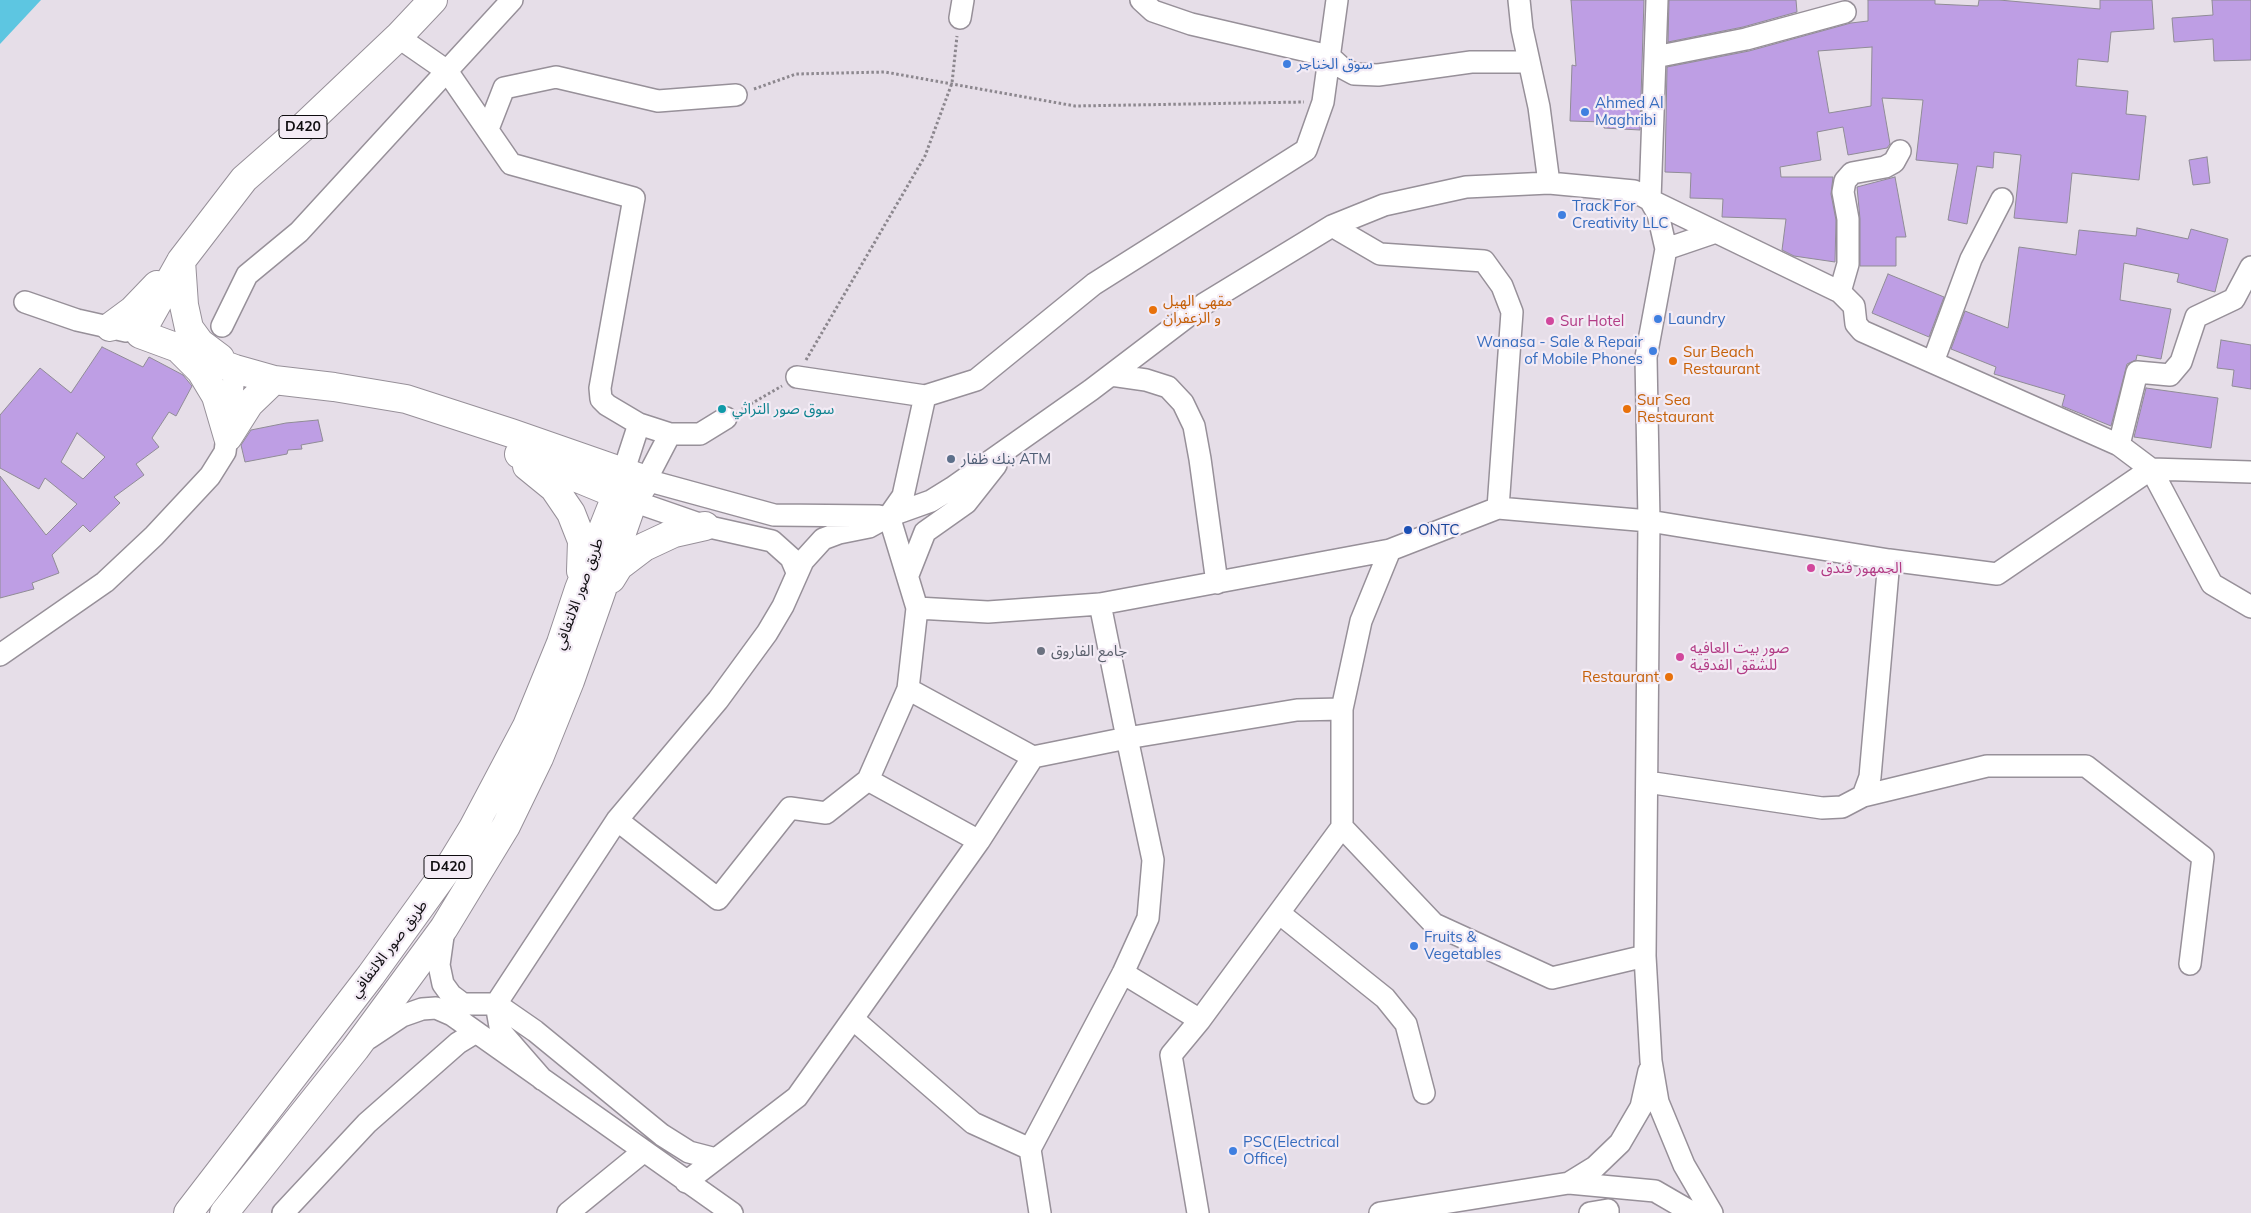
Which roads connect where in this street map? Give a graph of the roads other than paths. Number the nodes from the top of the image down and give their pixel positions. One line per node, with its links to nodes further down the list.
1 (433, 0): 8 (main road, D420)
2 (512, 0): 12 (street)
3 (1141, 0): 9 (street)
4 (1337, 0): 9 (street)
5 (1519, 0): 11 (street)
6 (1657, 0): 10 (street)
7 (1845, 12): 10 (street)
8 (398, 38): 12 (street); 22 (main road, D420)
9 (1329, 56): 11 (street); 34 (street)
10 (1655, 57): 18 (street)
11 (1529, 62): 16 (street)
12 (447, 71): 14 (street); 26 (street)
13 (736, 95): 14 (street)
14 (488, 129): 37 (street)
15 (1900, 151): 24 (street)
16 (1550, 183): 18 (street); 19 (street)
17 (2002, 199): 29 (street)
18 (1650, 200): 20 (street); 21 (street)
19 (1332, 226): 31 (street); 46 (street)
20 (1716, 232): 21 (street); 24 (street)
21 (1666, 248): 48 (street)
22 (181, 261): 27 (main road); 28 (main road, D420); 30 (main road)
23 (2251, 266): 40 (street)
24 (1840, 292): 29 (street)
25 (26, 302): 27 (street)
26 (222, 326)
27 (110, 327): 28 (street)
28 (161, 342): 30 (main road); 39 (main road)
29 (1933, 362): 40 (street)
30 (235, 369): 33 (main road); 39 (street)
31 (1111, 375): 41 (street); 54 (street)
32 (797, 377): 34 (street)
33 (274, 380): 35 (main road); 39 (main road)
34 (925, 396): 47 (street)
35 (426, 407): 42 (main road); 45 (main road)
36 (726, 418): 38 (street)
37 (638, 424): 38 (street); 45 (street)
38 (670, 434): 45 (street)
39 (228, 437): 59 (street)
40 (2119, 445): 43 (street)
41 (1012, 446): 47 (street); 53 (street)
42 (505, 448): 45 (main road); 55 (main road)
43 (2151, 469): 44 (street); 51 (street); 58 (street)
44 (2251, 472)
45 (630, 487): 47 (street); 49 (street); 55 (main road, طريق صور الالتفافي / D420)
46 (1498, 508): 48 (street); 50 (street)
47 (889, 516): 52 (street); 53 (street)
48 (1649, 521): 51 (street); 65 (street)
49 (705, 526): 52 (street); 55 (main road)
50 (1390, 550): 54 (street); 61 (street)
51 (1888, 560): 66 (street)
52 (797, 572): 67 (street)
53 (908, 575): 57 (street)
54 (1217, 583): 56 (street)
55 (590, 593): 71 (main road, طريق صور الالتفافي / D420); 89 (main road, طريق صور الالتفافي / D420)
56 (1100, 604): 57 (street); 62 (street)
57 (917, 608): 60 (street)
58 (2251, 608)
59 (0, 654)
60 (908, 689): 63 (street); 64 (street)
61 (1342, 710): 62 (street); 68 (street)
62 (1127, 738): 63 (street); 74 (street)
63 (1033, 757): 69 (street)
64 (868, 780): 67 (street); 69 (street)
65 (1647, 782): 66 (street); 72 (street)
66 (1863, 796): 73 (street)
67 (617, 820): 75 (street)
68 (1342, 827): 70 (street); 72 (street)
69 (979, 841): 76 (street)
70 (1279, 912): 77 (street); 82 (street)
71 (444, 928): 75 (street); 79 (main road, طريق صور الالتفافي / D420)
72 (1645, 956): 80 (street)
73 (2190, 964)
74 (1123, 973): 77 (street); 83 (street)
75 (496, 1004): 81 (street); 85 (street)
76 (852, 1019): 83 (street); 85 (street)
77 (1200, 1020): 95 (street)
78 (476, 1032): 79 (street); 81 (street); 91 (street)
79 (355, 1049): 90 (main road, طريق صور الالتفافي / D420)
80 (1651, 1061): 87 (street); 100 (street)
81 (542, 1079): 84 (street)
82 (1424, 1092)
83 (1030, 1149): 94 (street)
84 (644, 1151): 86 (street); 92 (street)
85 (716, 1159): 86 (street)
86 (686, 1182): 93 (street)
87 (1569, 1183): 88 (street); 99 (street)
88 (1466, 1206): 96 (street)
89 (188, 1213)
90 (224, 1213)
91 (283, 1213)
92 (568, 1213)
93 (732, 1213)
94 (1040, 1213)
95 (1198, 1213)
96 (1380, 1213)
97 (1590, 1213): 98 (street)
98 (1608, 1213)
99 (1692, 1213)
100 (1712, 1213)

